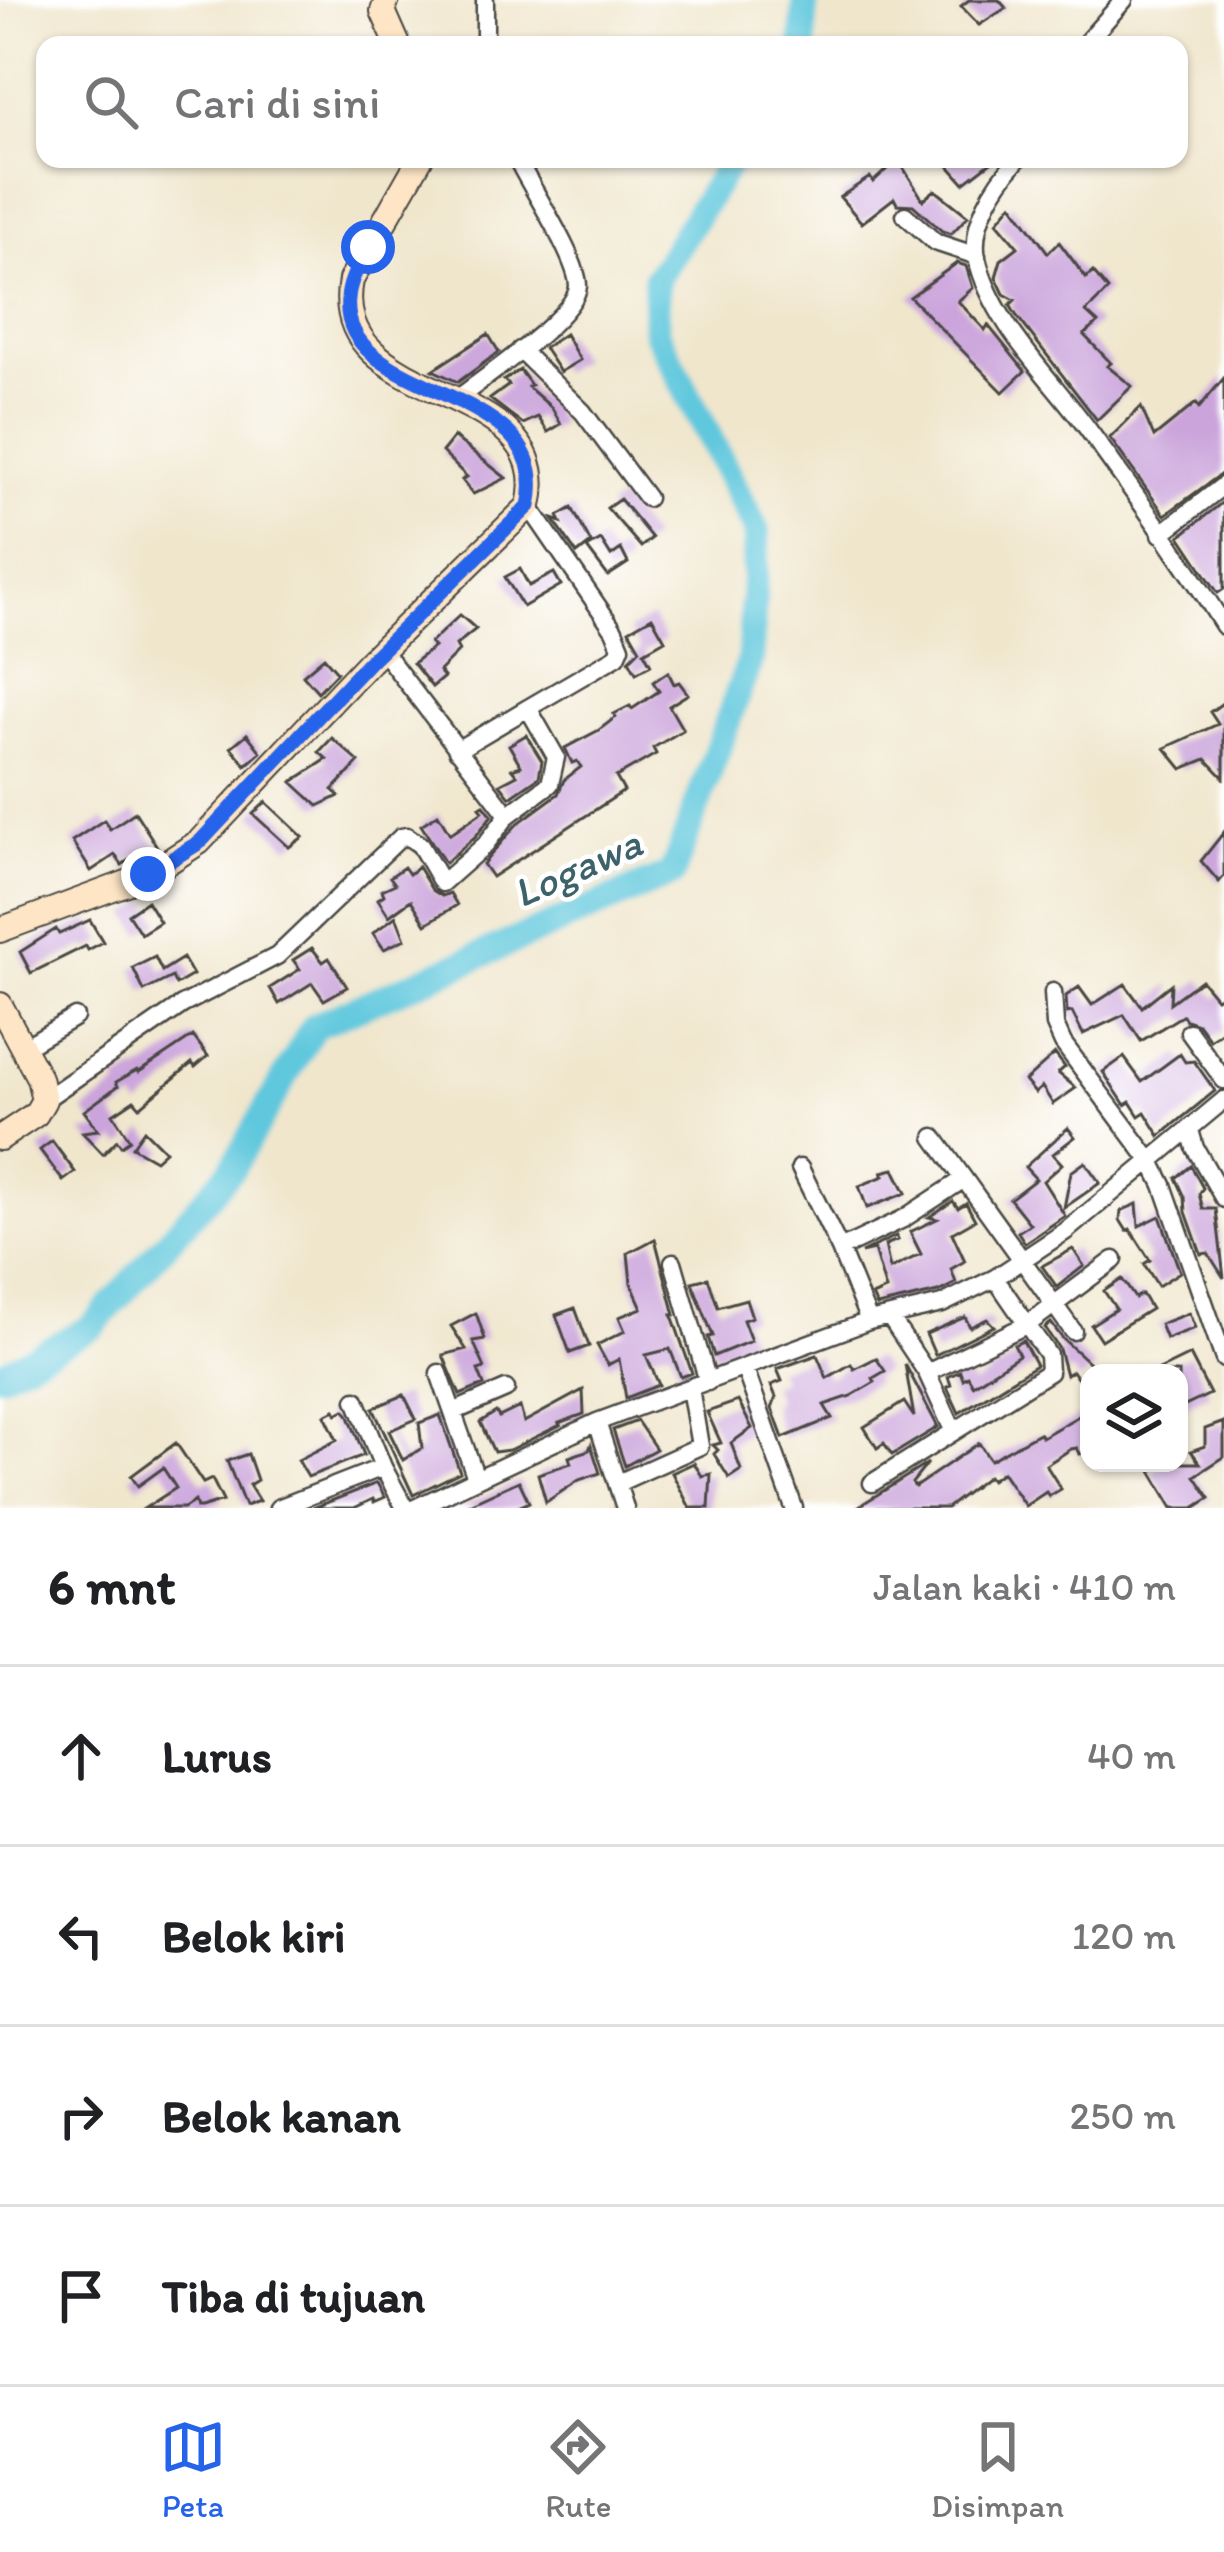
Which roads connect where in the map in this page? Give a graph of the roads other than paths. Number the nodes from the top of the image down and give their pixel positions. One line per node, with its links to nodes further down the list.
1 (387, 0): 4 (main road)
2 (485, 0): 5 (street)
3 (1124, 0): 6 (street)
4 (394, 36)
5 (485, 36)
6 (1092, 36)
7 (415, 168): 13 (main road)
8 (522, 168): 12 (street)
9 (1012, 168): 11 (street)
10 (905, 215): 11 (street)
11 (976, 256): 17 (street)
12 (520, 350): 13 (street); 15 (street)
13 (457, 399): 16 (main road)
14 (1224, 485): 17 (street)
15 (646, 498)
16 (529, 506): 19 (main road); 20 (street)
17 (1161, 534): 18 (street)
18 (1224, 626)
19 (382, 650): 21 (street); 23 (main road)
20 (528, 708): 21 (street); 22 (street)
21 (457, 750): 22 (street)
22 (508, 815): 30 (street)
23 (0, 930)
24 (1053, 992): 35 (street)
25 (0, 1005): 28 (main road)
26 (75, 1017): 28 (street)
27 (1189, 1032): 29 (street)
28 (23, 1048): 30 (main road)
29 (1224, 1080)
30 (44, 1100): 34 (main road)
31 (1224, 1100): 32 (street)
32 (1190, 1130): 35 (street); 38 (street)
33 (934, 1137): 37 (street)
34 (0, 1138)
35 (1152, 1163): 42 (street); 49 (street)
36 (800, 1168): 39 (street)
37 (964, 1179): 39 (street); 42 (street)
38 (1224, 1199)
39 (840, 1249): 46 (street)
40 (1114, 1260): 44 (street)
41 (673, 1262): 53 (street)
42 (1023, 1262): 43 (street); 44 (street)
43 (995, 1278): 45 (street); 47 (street)
44 (1052, 1303): 47 (street); 48 (street)
45 (891, 1319): 46 (street); 52 (street)
46 (868, 1321): 50 (street)
47 (1028, 1324): 52 (street); 58 (street)
48 (1073, 1331)
49 (1224, 1359)
50 (745, 1369): 53 (street); 68 (street)
51 (439, 1373): 56 (street)
52 (926, 1373): 58 (street)
53 (699, 1385): 57 (street); 61 (street)
54 (506, 1389): 56 (street)
55 (356, 1400): 59 (street)
56 (453, 1412): 60 (street)
57 (597, 1422): 60 (street); 61 (street)
58 (953, 1430): 62 (street)
59 (383, 1467): 64 (street); 65 (street)
60 (476, 1478): 63 (street)
61 (618, 1483): 67 (street)
62 (872, 1483)
63 (453, 1500): 66 (street)
64 (278, 1508)
65 (405, 1508)
66 (415, 1508)
67 (625, 1508)
68 (794, 1508)

